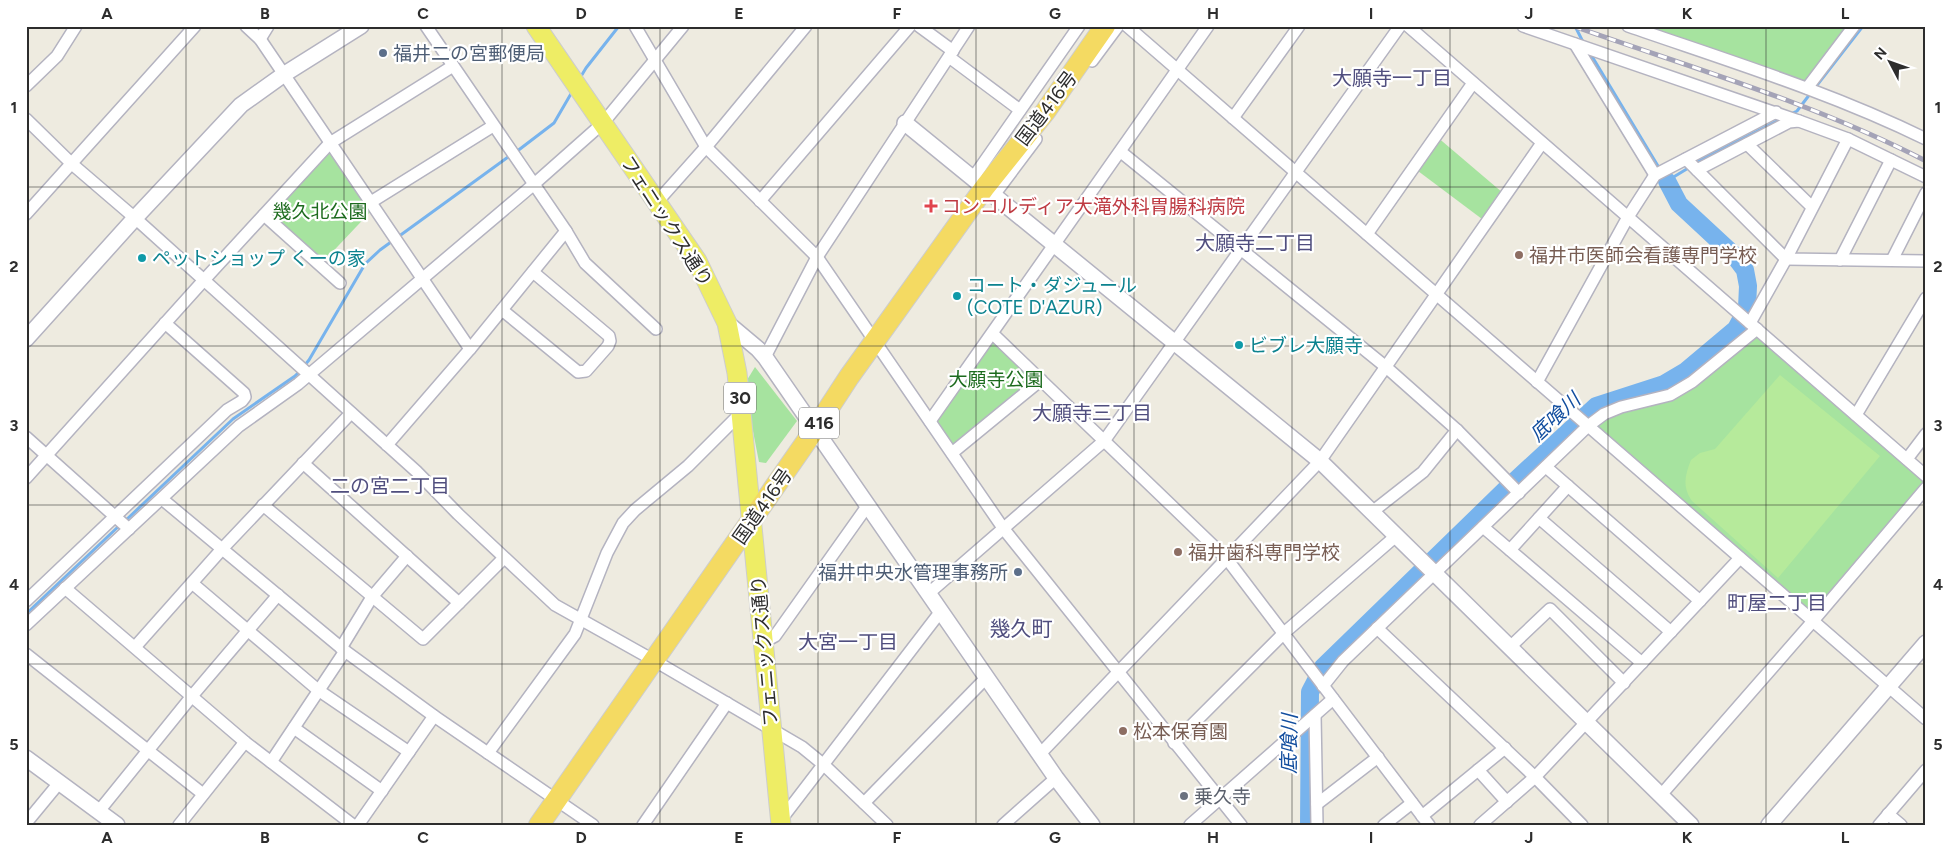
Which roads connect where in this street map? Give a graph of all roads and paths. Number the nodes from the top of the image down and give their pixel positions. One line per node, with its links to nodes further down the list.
1 (76, 26): 32 (street)
2 (195, 26): 52 (street)
3 (246, 26): 25 (street)
4 (268, 26): 25 (street)
5 (361, 26): 31 (street)
6 (426, 26): 29 (street)
7 (536, 26): 40 (main road, フェニックス通り / 30)
8 (635, 26): 28 (street)
9 (683, 26): 28 (street)
10 (806, 26): 48 (street)
11 (910, 26): 60 (street)
12 (919, 26): 27 (street)
13 (969, 26): 27 (street)
14 (1118, 26): 58 (street)
15 (1127, 26): 30 (street)
16 (1208, 26): 30 (street)
17 (1299, 26): 37 (street)
18 (1400, 26): 54 (street)
19 (1408, 26): 33 (street)
20 (1523, 26): 26 (street)
21 (1628, 26): 24 (street)
22 (1854, 26): 34 (street)
23 (1092, 29): 35 (street); 58 (highway, 国道416号 / 416)
24 (1651, 30): 34 (street)
25 (260, 39): 31 (street)
26 (1575, 44): 36 (street); 55 (street)
27 (951, 54): 35 (street); 41 (street)
28 (655, 61): 40 (street); 48 (street)
29 (452, 66): 42 (street); 46 (street)
30 (1178, 70): 37 (street); 49 (street)
31 (283, 75): 46 (street); 67 (street)
32 (29, 79)
33 (1473, 83): 45 (street); 69 (street)
34 (1807, 88): 44 (street)
35 (1020, 110): 58 (street)
36 (1776, 112): 39 (street); 50 (street)
37 (1233, 118): 54 (street)
38 (26, 119): 52 (street)
39 (1799, 120): 43 (street); 47 (street)
40 (603, 123): 57 (street); 62 (main road, フェニックス通り / 30)
41 (905, 123): 58 (street); 72 (street)
42 (493, 126): 57 (street); 61 (street)
43 (1848, 139): 51 (street); 63 (street)
44 (1926, 139)
45 (1542, 142): 66 (street); 81 (street)
46 (330, 143): 61 (street); 65 (street)
47 (1747, 144): 53 (street); 63 (street)
48 (706, 147): 60 (street); 62 (street)
49 (1120, 152): 70 (street); 71 (street)
50 (1686, 159): 53 (street); 55 (street)
51 (1891, 160): 56 (street); 74 (street)
52 (72, 164): 64 (street); 67 (street)
53 (1697, 170): 73 (street)
54 (1295, 172): 69 (street); 71 (street)
55 (1656, 175): 66 (street)
56 (1926, 177)
57 (533, 185): 68 (street); 78 (street)
58 (984, 187): 70 (street); 90 (highway, 国道416号 / 416)
59 (1926, 193): 75 (street)
60 (760, 201): 72 (street)
61 (371, 202): 78 (street)
62 (657, 202): 85 (main road, フェニックス通り / 30)
63 (1812, 207): 73 (street)
64 (26, 214)
65 (264, 215): 79 (street); 80 (street)
66 (1628, 217): 86 (street); 97 (street)
67 (135, 218): 79 (street); 89 (street)
68 (566, 231): 77 (street); 87 (street)
69 (1367, 234): 81 (street)
70 (1055, 245): 88 (street); 91 (street)
71 (1240, 250): 91 (street); 94 (street)
72 (817, 257): 90 (street); 93 (street)
73 (1786, 259): 74 (street); 86 (street)
74 (1840, 260): 75 (street)
75 (1892, 260): 76 (street)
76 (1926, 261)
77 (533, 272): 83 (street); 83 (street)
78 (422, 279): 92 (street); 95 (street)
79 (204, 280): 84 (street); 95 (street)
80 (340, 283)
81 (1437, 295): 94 (street); 97 (street)
82 (1926, 298): 100 (street)
83 (502, 310): 92 (street)
84 (165, 323): 110 (street); 124 (street)
85 (727, 323): 93 (street); 99 (main road, フェニックス通り / 30)
86 (1753, 326): 100 (street); 102 (street)
87 (656, 329)
88 (993, 334): 96 (street); 101 (street)
89 (26, 339)
90 (875, 340): 101 (street); 103 (highway, 国道416号 / 416)
91 (1174, 343): 107 (street); 112 (street)
92 (470, 349): 108 (street)
93 (765, 358): 103 (street)
94 (1386, 367): 104 (street); 112 (street)
95 (309, 374): 98 (street); 120 (street)
96 (1041, 380): 107 (street); 109 (street)
97 (1537, 382): 102 (street)
98 (352, 412): 108 (street); 113 (street)
99 (741, 413): 126 (main road, フェニックス通り / 30); 147 (street)
100 (1856, 415): 111 (street)
101 (930, 421): 109 (street)
102 (1588, 426): 114 (street); 135 (street)
103 (815, 429): 122 (street); 126 (highway, 国道416号 / 416)
104 (1457, 430): 119 (street); 123 (street)
105 (1926, 434): 111 (street)
106 (26, 437): 110 (street)
107 (1104, 440): 128 (street); 136 (street)
108 (387, 445): 134 (street)
109 (952, 454): 128 (street)
110 (47, 455): 116 (street); 124 (street)
111 (1907, 459): 115 (street)
112 (1320, 461): 123 (street); 136 (street)
113 (303, 463): 121 (street); 133 (street)
114 (1546, 467): 117 (street); 119 (street)
115 (1926, 476)
116 (26, 478)
117 (1568, 486): 125 (street); 144 (street)
118 (1926, 488): 148 (street)
119 (1519, 493): 127 (street)
120 (162, 499): 129 (street); 131 (street)
121 (263, 505): 131 (street); 142 (street)
122 (868, 505): 140 (street); 154 (street)
123 (1372, 512): 130 (street)
124 (115, 516): 129 (street); 143 (street)
125 (1539, 518): 132 (street); 152 (street)
126 (752, 521): 154 (main road, フェニックス通り / 30); 160 (highway, 国道416号 / 416)
127 (1483, 527): 132 (street); 137 (street)
128 (1003, 528): 140 (street); 162 (street)
129 (129, 529): 139 (street)
130 (1396, 536): 137 (street); 153 (street)
131 (222, 549): 138 (street); 141 (street)
132 (1510, 550): 161 (street)
133 (407, 556): 142 (street); 145 (street)
134 (504, 558): 145 (street); 147 (street)
135 (1740, 558): 144 (street); 148 (street)
136 (1227, 559): 153 (street); 162 (street)
137 (1435, 574): 150 (street); 157 (street)
138 (192, 583): 151 (street); 156 (street)
139 (65, 588): 149 (street); 156 (street)
140 (929, 593): 146 (street)
141 (278, 595): 151 (street); 158 (street)
142 (372, 596): 145 (street); 158 (street)
143 (26, 601)
144 (1700, 601): 152 (street)
145 (459, 603)
146 (941, 611): 163 (street); 187 (street)
147 (581, 620): 160 (street); 182 (street)
148 (1813, 621): 166 (street); 195 (street)
149 (26, 625)
150 (1377, 628): 165 (street); 179 (street)
151 (247, 630): 167 (street); 168 (street)
152 (1671, 632): 161 (street)
153 (1284, 634): 165 (street); 178 (street)
154 (764, 642): 176 (main road, フェニックス通り / 30)
155 (1926, 643): 166 (street)
156 (135, 647): 168 (street)
157 (1510, 647): 164 (street); 174 (street)
158 (343, 649): 167 (street); 172 (street)
159 (26, 654): 180 (street)
160 (655, 661): 170 (street); 197 (highway, 国道416号 / 416)
161 (1642, 663): 164 (street)
162 (1118, 673): 178 (street); 183 (street)
163 (987, 677): 183 (street); 199 (street)
164 (1624, 683): 174 (street)
165 (1323, 686): 169 (street)
166 (1888, 686): 173 (street); 224 (street)
167 (318, 690): 175 (street); 181 (street)
168 (192, 696): 177 (street); 180 (street)
169 (1334, 699): 171 (street); 184 (street)
170 (727, 703): 176 (street); 214 (street)
171 (1315, 715): 196 (street); 201 (street)
172 (434, 716): 181 (street); 182 (street)
173 (1926, 719)
174 (1587, 723): 190 (street); 195 (street)
175 (294, 728): 186 (street); 193 (street)
176 (771, 729): 187 (street); 206 (main road, フェニックス通り / 30)
177 (245, 742): 186 (street); 194 (street)
178 (1174, 742): 196 (street)
179 (1505, 748): 188 (street); 190 (street)
180 (148, 751): 194 (street); 202 (street)
181 (409, 752): 193 (street)
182 (488, 753): 197 (street)
183 (1040, 754): 191 (street)
184 (1378, 757): 200 (street); 201 (street)
185 (26, 758): 192 (street)
186 (271, 762): 210 (street)
187 (824, 765): 199 (street); 206 (street)
188 (1478, 770): 198 (street); 204 (street)
189 (1926, 770): 203 (street)
190 (1535, 776): 198 (street); 207 (street)
191 (1056, 778): 216 (street); 217 (street)
192 (59, 783): 202 (street); 205 (street)
193 (382, 791): 211 (street)
194 (204, 794): 209 (street)
195 (1661, 796): 223 (street)
196 (1220, 799): 218 (street); 219 (street)
197 (557, 800): 212 (highway, 国道416号 / 416); 213 (street)
198 (1507, 802): 222 (street)
199 (864, 803): 215 (street)
200 (1412, 803): 204 (street); 221 (street)
201 (1317, 804): 220 (street)
202 (99, 811): 208 (street)
203 (1888, 814): 225 (street); 226 (street)
204 (1426, 820)
205 (26, 823)
206 (780, 823)
207 (1579, 824)
208 (117, 825)
209 (179, 825)
210 (352, 825)
211 (358, 825)
212 (539, 825)
213 (593, 825)
214 (643, 825)
215 (887, 825)
216 (1003, 825)
217 (1092, 825)
218 (1190, 825)
219 (1241, 825)
220 (1317, 825)
221 (1384, 825)
222 (1480, 825)
223 (1691, 825)
224 (1769, 825)
225 (1879, 825)
226 (1901, 825)

